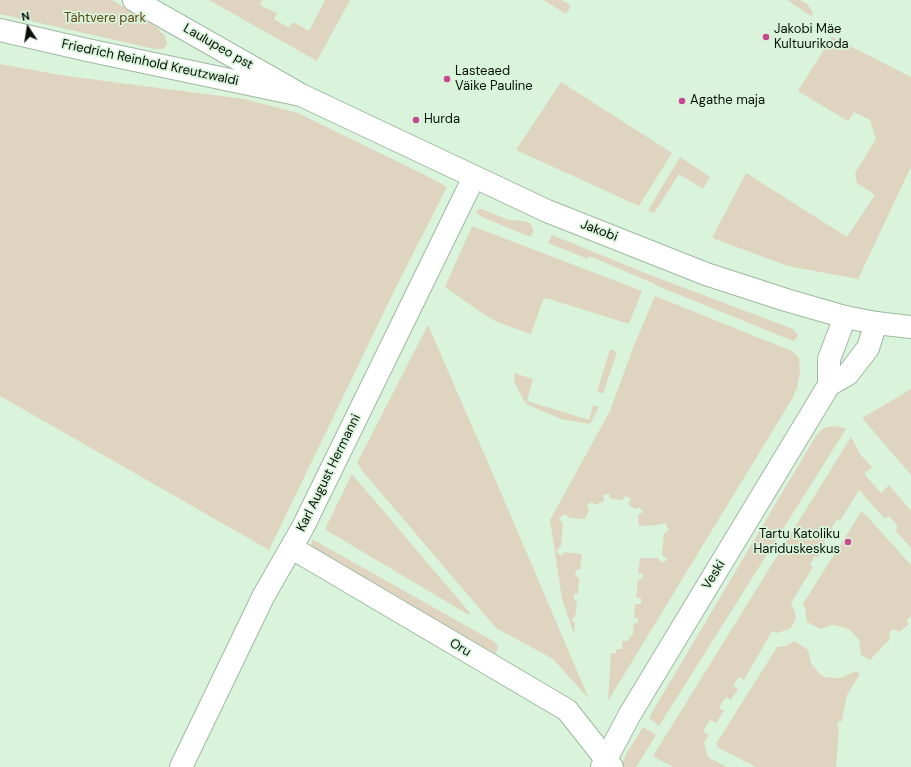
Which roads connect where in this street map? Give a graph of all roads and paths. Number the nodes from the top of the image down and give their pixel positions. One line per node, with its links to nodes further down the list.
1 (134, 0): 3 (street, Laulupeo pst)
2 (0, 30): 3 (street, Friedrich Reinhold Kreutzwaldi)
3 (301, 95): 4 (street, Jakobi)
4 (474, 177): 5 (street, Jakobi); 9 (street, Karl August Hermanni)
5 (845, 316): 6 (street, Jakobi); 8 (street)
6 (876, 323): 7 (street, Jakobi); 8 (street, Veski)
7 (911, 327)
8 (829, 385): 10 (street, Veski)
9 (292, 548): 10 (street, Oru); 11 (street, Karl August Hermanni)
10 (607, 764)
11 (180, 767)

